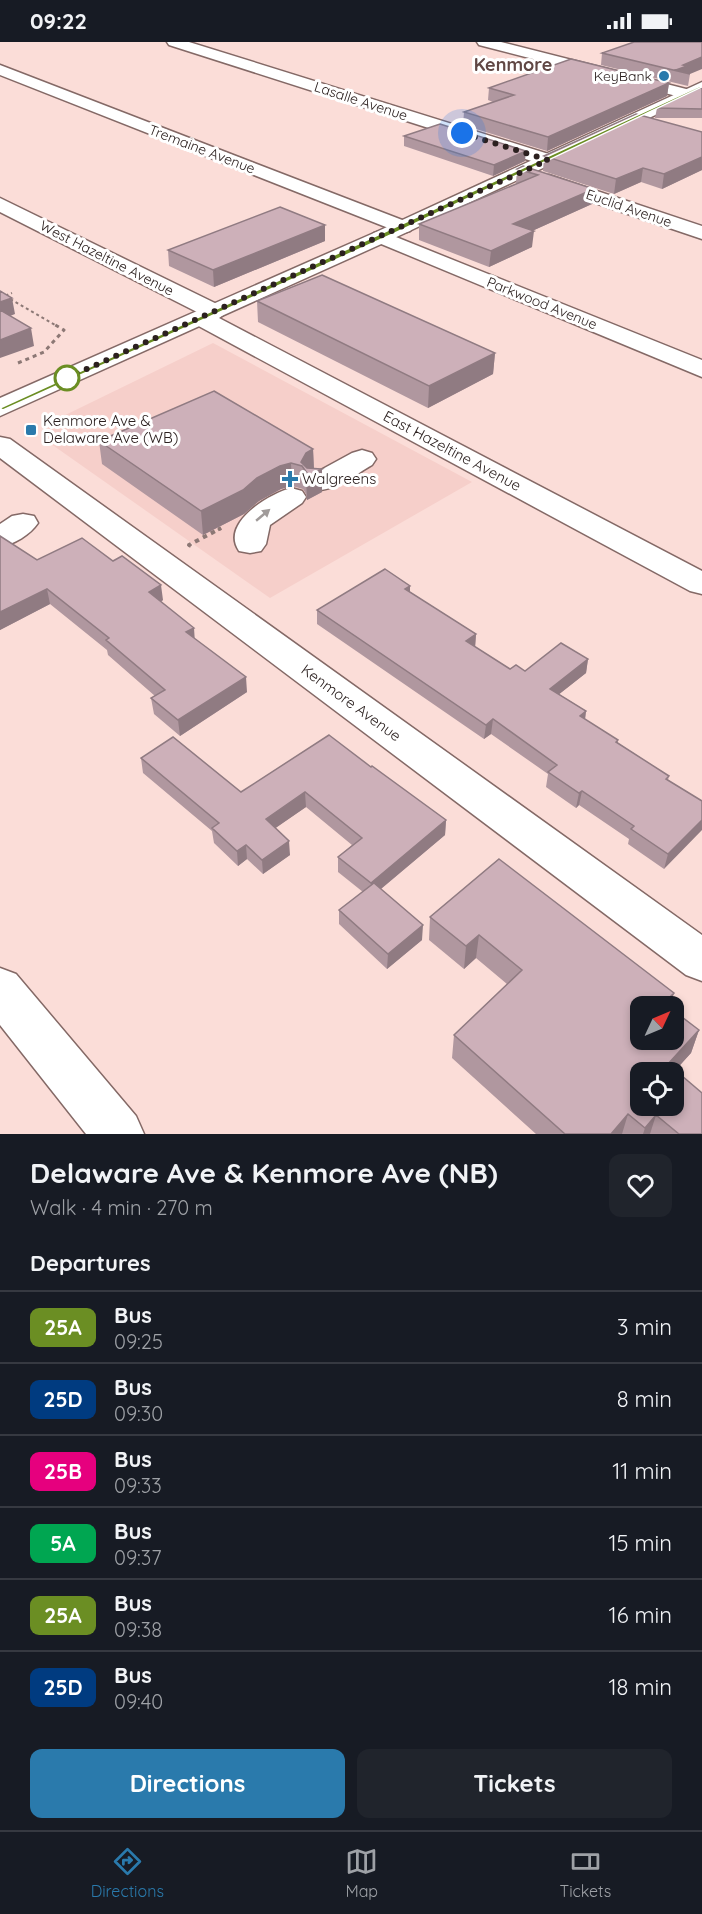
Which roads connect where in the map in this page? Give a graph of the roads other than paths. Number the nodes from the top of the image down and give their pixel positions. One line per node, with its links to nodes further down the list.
1 (174, 42): 9 (street, Lasalle Avenue)
2 (484, 42): 5 (street)
3 (627, 62): 5 (street)
4 (0, 70): 12 (street, Tremaine Avenue)
5 (600, 72): 6 (street)
6 (695, 91): 7 (street)
7 (634, 119): 8 (street); 9 (street)
8 (657, 126)
9 (548, 160): 10 (street)
10 (522, 172): 12 (street); 13 (street, Euclid Avenue)
11 (0, 204): 20 (street, West Hazeltine Avenue)
12 (403, 227): 14 (street)
13 (702, 233)
14 (381, 237): 15 (street, Parkwood Avenue); 17 (street)
15 (437, 260): 16 (street); 19 (street, Parkwood Avenue)
16 (413, 270)
17 (300, 273): 18 (street); 20 (street)
18 (330, 287)
19 (567, 313): 21 (street); 22 (street, Parkwood Avenue)
20 (208, 315): 23 (street); 29 (street, East Hazeltine Avenue)
21 (543, 325)
22 (702, 369)
23 (0, 408)
24 (0, 445): 30 (street, Kenmore Avenue)
25 (362, 459): 26 (street)
26 (318, 483)
27 (291, 497): 28 (street, one-way to 27)
28 (250, 544)
29 (702, 584)
30 (702, 962)
31 (0, 989): 32 (street)
32 (118, 1134)

